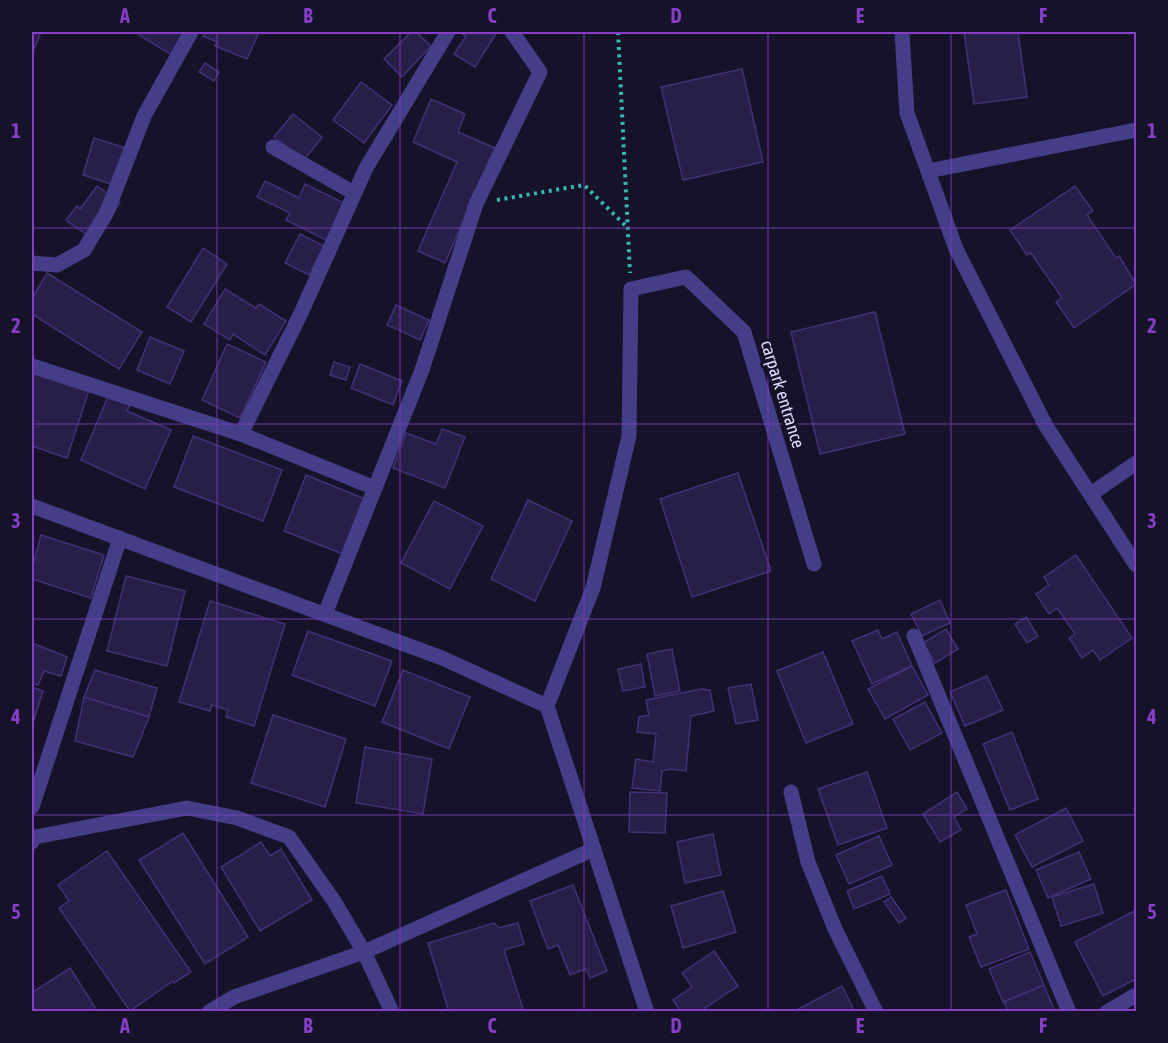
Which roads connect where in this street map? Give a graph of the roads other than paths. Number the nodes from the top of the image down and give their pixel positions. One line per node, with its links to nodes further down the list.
1 (191, 32): 9 (street)
2 (448, 32): 8 (street)
3 (512, 32): 13 (street)
4 (902, 32): 7 (street)
5 (1137, 130): 7 (street)
6 (273, 147): 8 (street)
7 (928, 171): 14 (street)
8 (354, 192): 11 (street)
9 (32, 263)
10 (32, 366): 11 (street)
11 (241, 434): 13 (street)
12 (1137, 463): 14 (street)
13 (375, 488): 19 (street)
14 (1091, 494): 18 (street)
15 (32, 506): 16 (street)
16 (120, 538): 19 (street); 23 (street)
17 (814, 564): 21 (street, carpark entrance)
18 (1137, 565)
19 (325, 615): 21 (street)
20 (914, 636): 32 (street)
21 (547, 706): 25 (street)
22 (791, 792): 31 (street)
23 (32, 807)
24 (32, 842): 26 (street)
25 (594, 849): 26 (street); 30 (street)
26 (364, 952): 28 (street); 29 (street)
27 (1137, 995): 33 (street)
28 (209, 1011)
29 (392, 1011)
30 (647, 1011)
31 (876, 1011)
32 (1069, 1011)
33 (1107, 1011)

